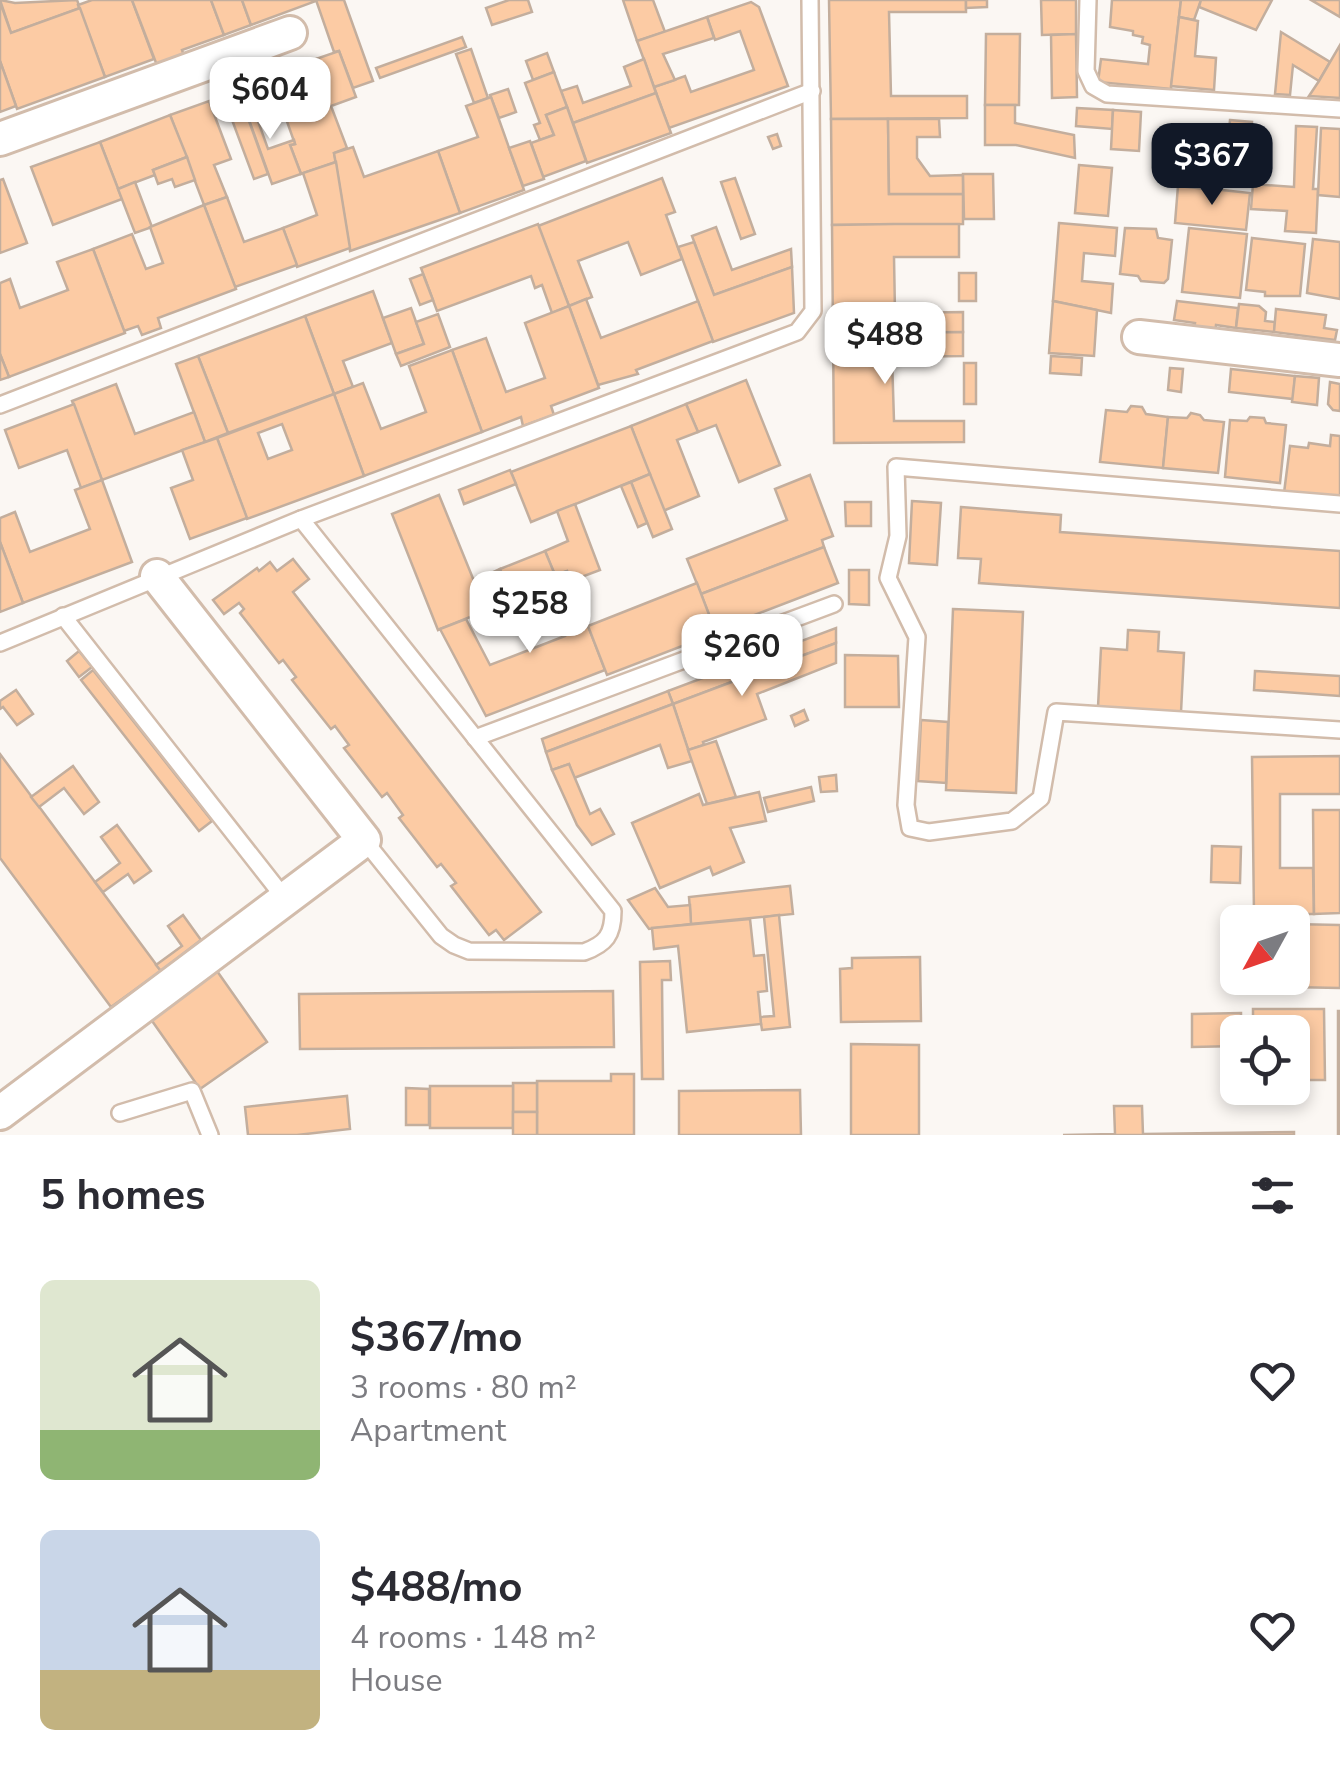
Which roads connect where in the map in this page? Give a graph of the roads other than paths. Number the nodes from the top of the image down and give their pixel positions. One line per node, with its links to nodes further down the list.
1 (810, 0): 4 (lane)
2 (1088, 0): 5 (lane)
3 (290, 33): 6 (street)
4 (812, 90): 9 (lane); 11 (lane)
5 (1340, 109)
6 (0, 139)
7 (1139, 337): 8 (street)
8 (1340, 360)
9 (0, 406)
10 (1340, 504): 16 (lane)
11 (301, 520): 12 (lane); 17 (lane)
12 (158, 576): 14 (lane); 18 (street)
13 (834, 604): 17 (lane)
14 (63, 616): 15 (lane); 19 (lane)
15 (0, 643)
16 (1340, 730)
17 (475, 738): 18 (lane)
18 (364, 840): 19 (street)
19 (287, 900): 21 (street)
20 (120, 1112): 22 (lane)
21 (0, 1113)
22 (210, 1135)

